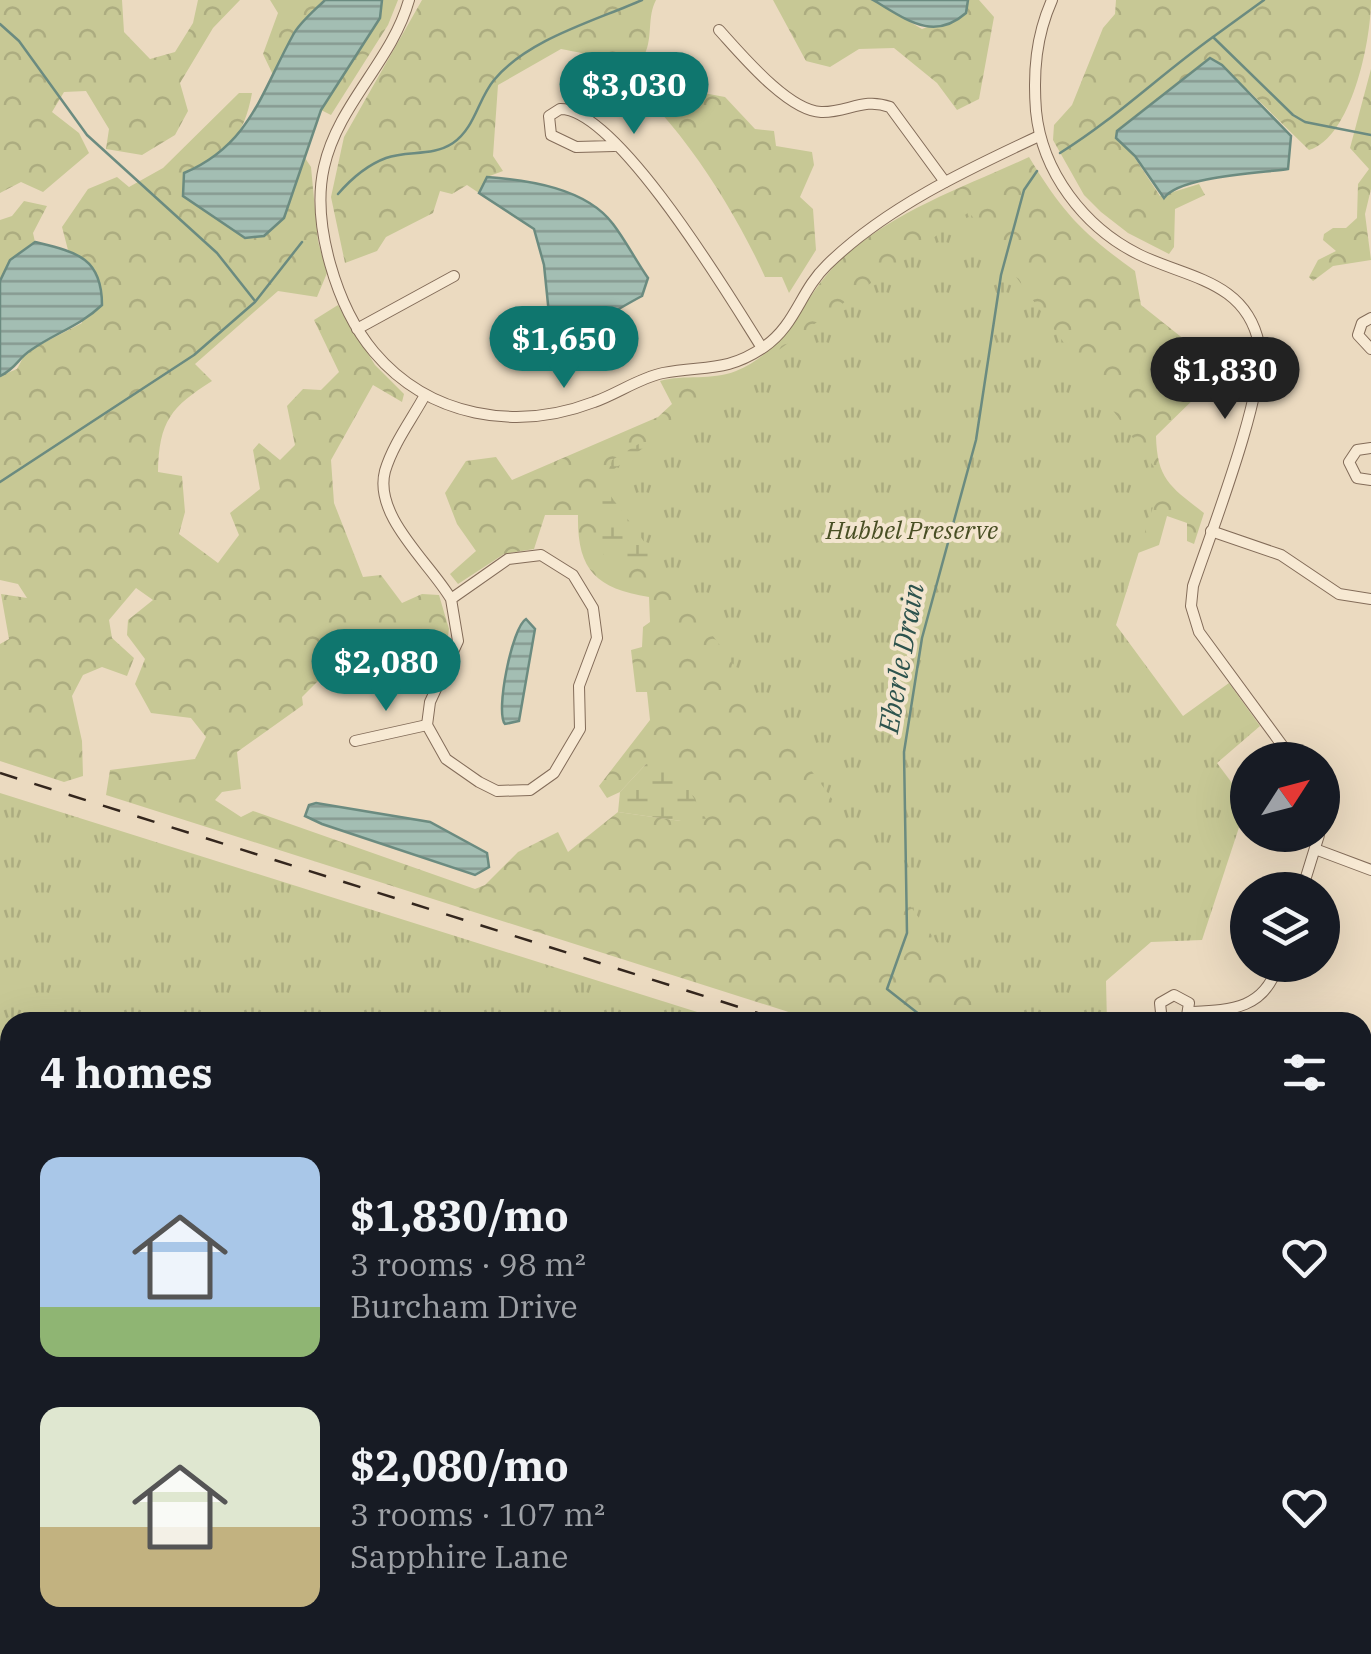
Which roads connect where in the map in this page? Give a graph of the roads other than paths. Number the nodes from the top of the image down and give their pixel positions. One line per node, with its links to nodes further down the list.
1 (409, 0): 9 (street)
2 (1052, 0): 4 (street)
3 (719, 30): 6 (street)
4 (1038, 136): 6 (street); 15 (street)
5 (614, 146): 5 (street); 10 (street)
6 (945, 182): 10 (street)
7 (454, 276): 9 (street)
8 (1371, 318): 11 (street)
9 (357, 329): 12 (street)
10 (762, 348): 12 (street)
11 (1371, 349)
12 (425, 395): 16 (street)
13 (1371, 448): 14 (street)
14 (1371, 480)
15 (1211, 531): 17 (street); 20 (street)
16 (451, 598): 18 (street); 18 (street)
17 (1371, 599)
18 (426, 726): 19 (street)
19 (355, 741)
20 (1281, 742)
21 (1321, 852): 22 (street)
22 (1371, 870)
23 (1270, 982): 26 (street)
24 (1160, 1012): 25 (street)
25 (1188, 1012)
26 (1213, 1012)

